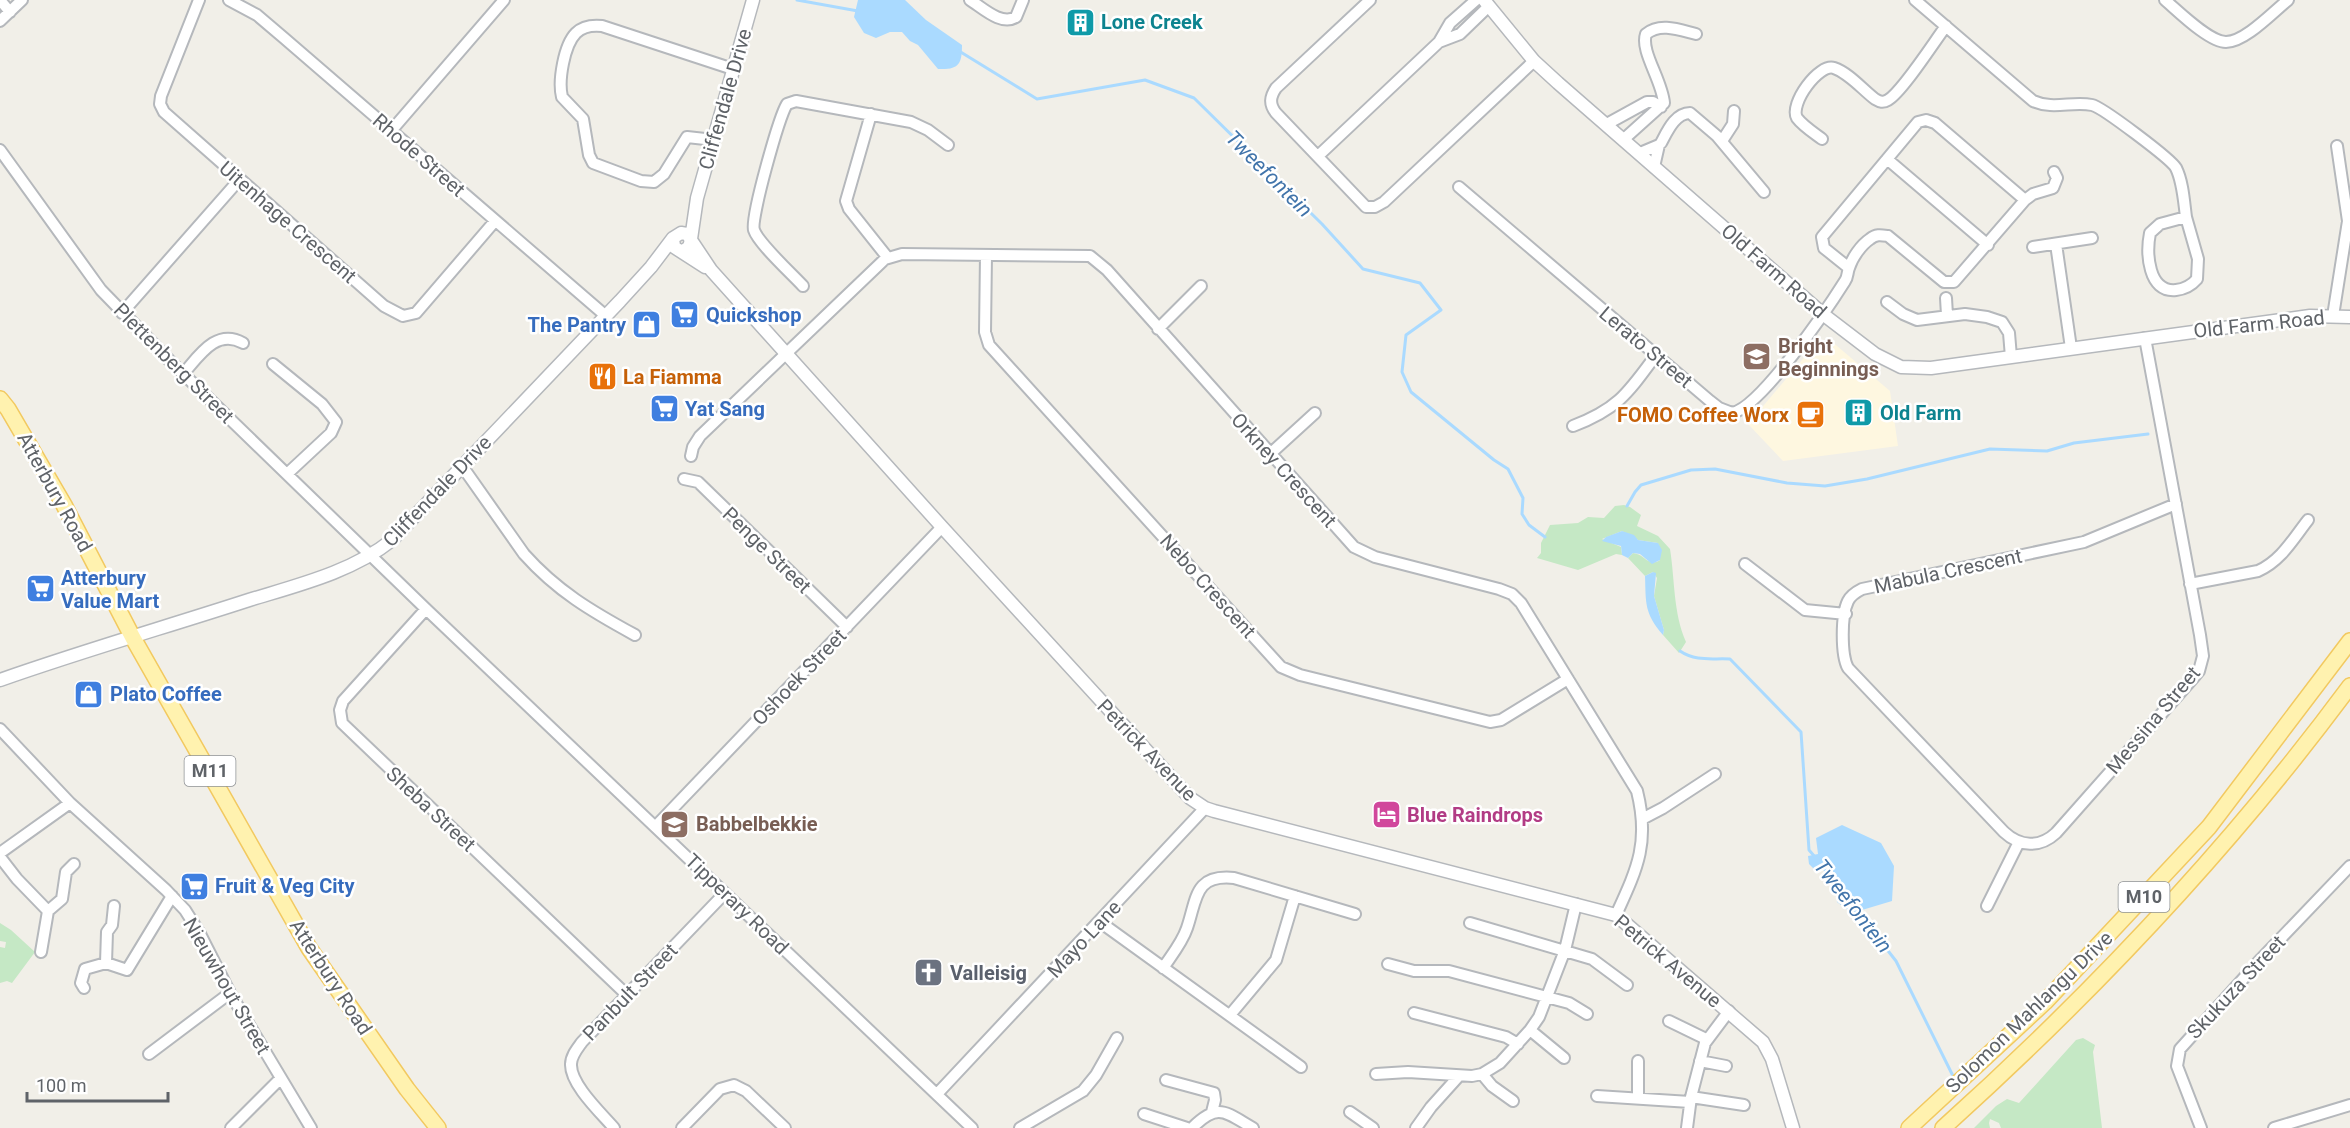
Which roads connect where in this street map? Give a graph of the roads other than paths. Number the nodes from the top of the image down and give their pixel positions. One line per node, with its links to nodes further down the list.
1 (0, 0): 15 (street)
2 (22, 0): 15 (street)
3 (199, 0): 40 (street, Uitenhage Crescent)
4 (229, 0): 26 (street, Rhode Street)
5 (504, 0): 26 (street)
6 (970, 0): 7 (street)
7 (1023, 0)
8 (1370, 0): 36 (street)
9 (1476, 0): 19 (street)
10 (1915, 0): 17 (street)
11 (2165, 0): 12 (street)
12 (2288, 0)
13 (1487, 3): 19 (street); 20 (street, Old Farm Road)
14 (751, 6): 21 (street, Cliffendale Drive)
15 (10, 12): 16 (street)
16 (0, 21)
17 (1946, 26): 28 (street); 45 (street)
18 (1696, 34): 22 (street)
19 (1438, 42): 36 (street)
20 (1534, 61): 25 (street, Old Farm Road); 36 (street)
21 (733, 69): 29 (street, Cliffendale Drive); 29 (street)
22 (1661, 107): 25 (street); 27 (street)
23 (1734, 111): 30 (street)
24 (871, 114): 32 (street); 55 (street); 59 (street)
25 (1607, 124): 27 (street, Old Farm Road)
26 (391, 131): 46 (street, Rhode Street)
27 (1624, 139): 35 (street, Old Farm Road)
28 (1822, 139)
29 (714, 140): 43 (street, Cliffendale Drive)
30 (1722, 141): 31 (street); 42 (street)
31 (1661, 143)
32 (948, 145)
33 (2337, 146): 67 (street)
34 (0, 150): 63 (street, Plettenberg Street)
35 (1640, 153): 38 (street, Old Farm Road); 38 (street)
36 (1318, 156)
37 (1887, 159): 44 (street); 51 (street); 57 (street)
38 (1654, 167): 64 (street, Old Farm Road)
39 (2054, 172): 44 (street)
40 (239, 180): 46 (street, Uitenhage Crescent); 63 (street)
41 (1459, 187): 74 (street, Lerato Street)
42 (1764, 192)
43 (697, 198): 47 (street, Cliffendale Drive); 49 (street, Cliffendale Drive)
44 (2025, 200): 51 (street)
45 (2186, 218): 45 (street)
46 (495, 221): 66 (street, Rhode Street)
47 (675, 236): 49 (street); 53 (street); 56 (street, Cliffendale Drive)
48 (2092, 238): 50 (street)
49 (691, 239): 53 (street); 58 (street, Petrick Avenue)
50 (2056, 244): 52 (street); 72 (street)
51 (1988, 245): 57 (street)
52 (2034, 247)
53 (682, 251): 56 (street, Cliffendale Drive); 58 (street, Petrick Avenue)
54 (986, 255): 55 (street, Orkney Crescent); 69 (street, Orkney Crescent); 99 (street, Nebo Crescent)
55 (888, 258): 73 (street)
56 (651, 267): 66 (street, Cliffendale Drive)
57 (1849, 268): 64 (street)
58 (711, 270): 73 (street, Petrick Avenue)
59 (803, 285)
60 (1201, 286): 69 (street)
61 (1946, 298): 65 (street)
62 (1887, 302): 65 (street)
63 (122, 313): 77 (street, Plettenberg Street)
64 (1824, 315): 74 (street, Lerato Street); 75 (street, Old Farm Road)
65 (1947, 315): 75 (street)
66 (606, 316): 84 (street, Cliffendale Drive)
67 (2333, 316): 68 (street, Old Farm Road); 70 (street, Old Farm Road)
68 (2350, 317)
69 (1158, 329): 82 (street, Orkney Crescent)
70 (2145, 338): 72 (street, Old Farm Road); 87 (street, Messina Street)
71 (243, 343): 77 (street)
72 (2071, 348): 75 (street, Old Farm Road)
73 (786, 353): 83 (street); 89 (street, Petrick Avenue)
74 (1656, 355): 81 (street)
75 (2011, 357)
76 (273, 364): 85 (street)
77 (183, 374): 85 (street, Plettenberg Street)
78 (0, 388): 79 (main road, Atterbury Road / M11)
79 (3, 406): 97 (main road, Atterbury Road / M11)
80 (1315, 413): 82 (street)
81 (1573, 426)
82 (1270, 454): 99 (street, Orkney Crescent)
83 (691, 456)
84 (462, 466): 90 (street, Cliffendale Drive); 96 (street)
85 (287, 474): 90 (street, Plettenberg Street)
86 (684, 479): 95 (street, Penge Street)
87 (2176, 504): 92 (street, Messina Street); 94 (street, Mabula Crescent)
88 (2308, 520): 92 (street)
89 (942, 528): 95 (street, Oshoek Street); 105 (street, Petrick Avenue)
90 (372, 556): 93 (street, Tipperary Road); 97 (street, Cliffendale Drive)
91 (1745, 564): 94 (street)
92 (2190, 584): 108 (street, Messina Street)
93 (426, 609): 107 (street, Tipperary Road); 131 (street, Sheba Street)
94 (1846, 614): 108 (street, Mabula Crescent)
95 (847, 627): 107 (street, Oshoek Street)
96 (635, 635)
97 (133, 638): 100 (street, Cliffendale Drive); 165 (main road, Atterbury Road / M11)
98 (2350, 641): 178 (main road, Solomon Mahlangu Drive / M10)
99 (1568, 679): 106 (street, Orkney Crescent)
100 (0, 680)
101 (2350, 686): 179 (main road, Solomon Mahlangu Drive / M10)
102 (0, 729): 104 (street, Nieuwhout Street)
103 (1715, 774): 106 (street)
104 (70, 803): 109 (street); 113 (street, Nieuwhout Street)
105 (1205, 808): 115 (street, Petrick Avenue); 121 (street, Mayo Lane)
106 (1642, 819): 120 (street, Orkney Crescent)
107 (656, 826): 112 (street, Tipperary Road)
108 (2019, 842): 117 (street)
109 (0, 855): 118 (street)
110 (74, 864): 118 (street)
111 (2350, 866): 180 (street, Skukuza Street)
112 (725, 893): 131 (street, Panbult Street); 153 (street, Tipperary Road)
113 (172, 896): 125 (street); 130 (street, Nieuwhout Street)
114 (1295, 896): 119 (street); 127 (street); 136 (street)
115 (1576, 904): 120 (street, Petrick Avenue); 123 (street)
116 (114, 906): 125 (street)
117 (1987, 906)
118 (48, 911): 124 (street)
119 (1355, 914)
120 (1616, 915): 133 (street, Petrick Avenue)
121 (1100, 922): 127 (street); 153 (street, Mayo Lane)
122 (1470, 923): 123 (street)
123 (1565, 950): 128 (street); 132 (street)
124 (40, 952)
125 (106, 963): 129 (street)
126 (1388, 964): 132 (street)
127 (1163, 968): 136 (street)
128 (1627, 985)
129 (84, 988)
130 (230, 993): 142 (street); 151 (street, Nieuwhout Street)
131 (628, 996): 166 (street, Panbult Street)
132 (1548, 997): 135 (street); 138 (street)
133 (1728, 1011): 140 (street); 177 (street, Petrick Avenue)
134 (1414, 1013): 141 (street)
135 (1587, 1014)
136 (1230, 1015): 147 (street)
137 (1669, 1021): 140 (street)
138 (1530, 1030): 141 (street); 143 (street)
139 (1118, 1038): 170 (street)
140 (1706, 1039): 145 (street)
141 (1518, 1044): 149 (street)
142 (149, 1054)
143 (1564, 1058)
144 (1638, 1061): 155 (street)
145 (1700, 1061): 146 (street); 156 (street)
146 (1726, 1066)
147 (1301, 1067)
148 (1377, 1074): 150 (street)
149 (1482, 1074): 150 (street); 157 (street)
150 (1458, 1077): 175 (street)
151 (280, 1079): 163 (street); 164 (street, Nieuwhout Street)
152 (1166, 1080): 160 (street)
153 (937, 1094): 169 (street, Tipperary Road)
154 (1597, 1096): 155 (street)
155 (1638, 1098): 156 (street)
156 (1691, 1100): 158 (street); 176 (street)
157 (1513, 1101)
158 (1744, 1105)
159 (2350, 1105): 181 (street)
160 (1212, 1112): 172 (street); 173 (street)
161 (1350, 1112): 174 (street)
162 (1144, 1114): 171 (street)
163 (231, 1128)
164 (311, 1128)
165 (438, 1128)
166 (614, 1128)
167 (682, 1128): 168 (street)
168 (785, 1128)
169 (972, 1128)
170 (1020, 1128)
171 (1187, 1128)
172 (1192, 1128)
173 (1252, 1128)
174 (1373, 1128)
175 (1416, 1128)
176 (1686, 1128)
177 (1793, 1128)
178 (1909, 1128)
179 (1943, 1128)
180 (2201, 1128)
181 (2274, 1128)

